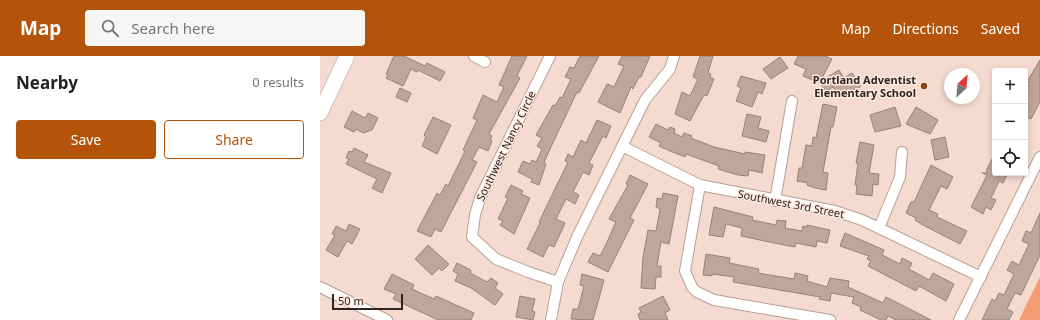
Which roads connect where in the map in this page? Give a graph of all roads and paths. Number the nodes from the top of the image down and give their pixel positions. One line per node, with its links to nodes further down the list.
1 (348, 56): 7 (main road)
2 (474, 56): 5 (street)
3 (550, 56): 15 (street, Southwest Nancy Circle)
4 (674, 56): 8 (street)
5 (485, 62)
6 (792, 101): 12 (street)
7 (320, 113)
8 (622, 146): 11 (street, Southwest 3rd Street); 15 (street)
9 (902, 152): 13 (street)
10 (1040, 157): 14 (street)
11 (700, 185): 12 (street, Southwest 3rd Street); 19 (street)
12 (776, 201): 13 (street, Southwest 3rd Street)
13 (879, 228): 14 (street, Southwest 3rd Street)
14 (981, 277): 20 (street)
15 (558, 282): 18 (street)
16 (320, 287): 17 (street)
17 (387, 320)
18 (550, 320)
19 (830, 320)
20 (959, 320)

